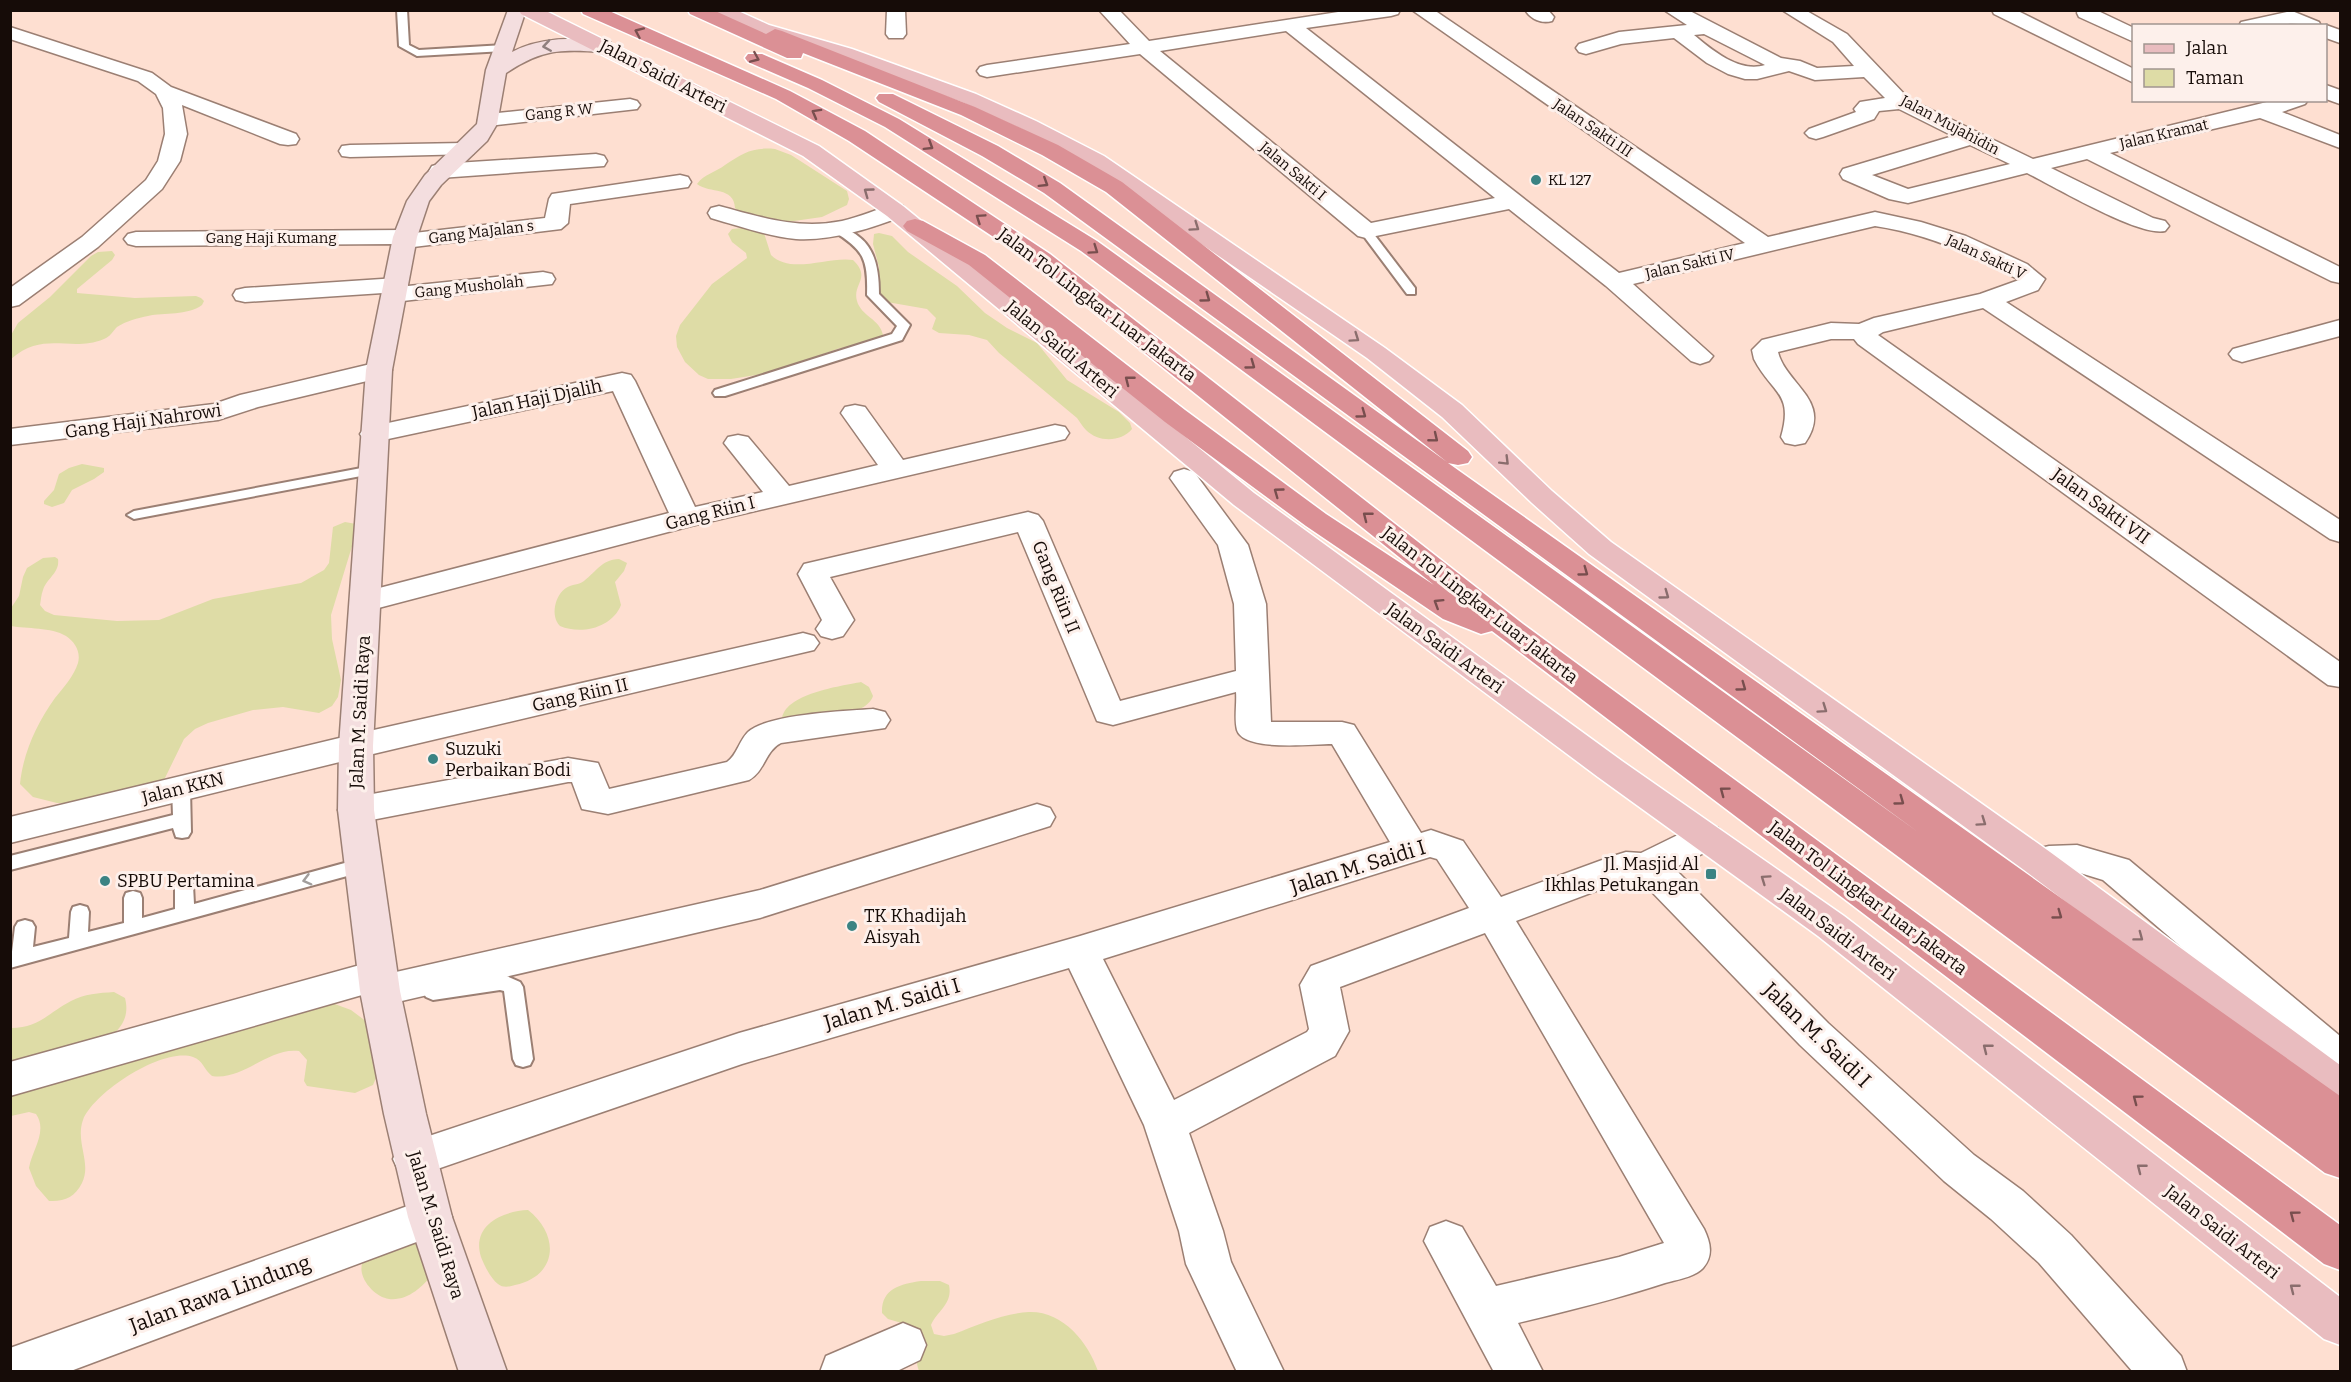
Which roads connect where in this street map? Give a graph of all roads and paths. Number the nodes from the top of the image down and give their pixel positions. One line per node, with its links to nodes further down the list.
1 (402, 10): 30 (lane)
2 (517, 10): 30 (street, Jalan M. Saidi Raya)
3 (528, 10): 25 (main road, Jalan Saidi Arteri)
4 (590, 10): 92 (highway, Jalan Tol Lingkar Luar Jakarta, one-way to 4)
5 (643, 10): 126 (highway, Jalan Tol Lingkar Luar Jakarta, one-way to 126)
6 (697, 10): 89 (highway, one-way to 89)
7 (720, 10): 20 (main road)
8 (896, 10): 23 (street)
9 (1108, 10): 26 (street, Jalan Sakti I)
10 (1391, 10): 18 (street)
11 (1421, 10): 60 (street, Jalan Sakti III)
12 (1673, 10): 19 (street)
13 (1791, 10): 33 (street, Jalan Mujahidin)
14 (2001, 10): 29 (street)
15 (2086, 13): 24 (street)
16 (2258, 24): 17 (street)
17 (2308, 24)
18 (1291, 26): 26 (street); 52 (street)
19 (1708, 27): 21 (street); 31 (street)
20 (762, 29): 89 (highway, one-way to 89); 104 (main road, one-way to 104)
21 (1679, 32): 27 (street); 31 (street)
22 (10, 33): 35 (street)
23 (896, 34)
24 (2132, 36)
25 (603, 46): 30 (street, one-way to 30); 54 (main road, Jalan Saidi Arteri, one-way to 25)
26 (1145, 48): 32 (street); 57 (street, Jalan Sakti I)
27 (1586, 48)
28 (2132, 48): 29 (street)
29 (2089, 55): 34 (street)
30 (500, 59): 40 (street, Jalan M. Saidi Raya)
31 (1793, 65): 33 (street)
32 (987, 71)
33 (1869, 71): 37 (street, Jalan Mujahidin)
34 (2132, 76)
35 (165, 91): 43 (street); 64 (street)
36 (2291, 102): 39 (street, Jalan Kramat)
37 (1902, 103): 41 (street); 42 (street, Jalan Mujahidin)
38 (630, 105): 40 (street, Gang R W)
39 (2262, 111): 44 (street); 47 (street, Jalan Kramat)
40 (488, 120): 45 (street, Jalan M. Saidi Raya)
41 (1816, 133)
42 (1970, 138): 49 (street, Jalan Mujahidin); 49 (street, Jalan Kramat)
43 (288, 139)
44 (2340, 142)
45 (465, 148): 46 (street); 50 (street, Jalan M. Saidi Raya)
46 (350, 151)
47 (2090, 152): 49 (street, Jalan Kramat); 61 (street)
48 (596, 162): 50 (street)
49 (2030, 166): 55 (street, Jalan Mujahidin)
50 (440, 171): 59 (street, Jalan M. Saidi Raya)
51 (680, 182): 59 (street, Gang MaJalan s)
52 (1514, 201): 57 (street); 63 (street)
53 (718, 213): 56 (street)
54 (905, 219): 56 (street); 92 (highway, one-way to 54); 101 (main road, Jalan Saidi Arteri)
55 (2157, 226)
56 (837, 229): 75 (lane)
57 (1366, 231): 66 (lane)
58 (136, 239): 59 (street, Gang Haji Kumang)
59 (405, 239): 65 (street, Jalan M. Saidi Raya)
60 (1765, 246): 63 (street, Jalan Sakti IV); 69 (street, Jalan Sakti V)
61 (2340, 276)
62 (543, 279): 65 (street, Gang Musholah)
63 (1615, 281): 73 (street)
64 (21, 283): 68 (street)
65 (396, 290): 67 (street, Gang Musholah); 74 (street, Jalan M. Saidi Raya)
66 (1411, 291)
67 (245, 295)
68 (10, 300)
69 (1987, 300): 71 (street, Jalan Sakti V); 88 (street)
70 (2339, 329): 72 (street)
71 (1864, 332): 79 (street); 95 (street, Jalan Sakti VII)
72 (2242, 354)
73 (1700, 356)
74 (379, 370): 78 (street, Jalan M. Saidi Raya); 81 (street, Gang Haji Nahrowi)
75 (720, 393)
76 (855, 413): 83 (street)
77 (1055, 433): 83 (street, Gang Riin I)
78 (374, 434): 82 (street, Jalan M. Saidi Raya); 87 (street, Jalan Haji Djalih)
79 (1795, 437)
80 (738, 442): 85 (street)
81 (14, 444)
82 (372, 470): 86 (lane); 90 (street, Jalan M. Saidi Raya)
83 (896, 470): 85 (street, Gang Riin I)
84 (1184, 478): 94 (street)
85 (782, 496): 87 (street, Gang Riin I)
86 (134, 514)
87 (686, 518): 90 (street, Gang Riin I)
88 (2340, 533)
89 (1537, 537): 123 (highway, one-way to 123)
90 (367, 601): 97 (street, Jalan M. Saidi Raya)
91 (832, 629): 94 (street, Gang Riin II)
92 (1512, 631): 129 (highway, Jalan Tol Lingkar Luar Jakarta, one-way to 92)
93 (803, 643): 97 (street, Gang Riin II)
94 (1252, 677): 102 (street)
95 (2340, 678)
96 (873, 720): 98 (street)
97 (356, 746): 98 (street, Jalan M. Saidi Raya); 99 (street, Jalan KKN)
98 (356, 810): 106 (street, Jalan M. Saidi Raya)
99 (182, 813): 103 (street, Jalan KKN); 103 (lane)
100 (1037, 817): 118 (street)
101 (1705, 837): 107 (street); 131 (main road, Jalan Saidi Arteri, one-way to 101)
102 (1412, 848): 112 (street, Jalan M. Saidi I); 116 (street, Jalan M. Saidi I)
103 (23, 853): 105 (lane)
104 (2037, 861): 120 (street); 122 (main road, one-way to 122)
105 (10, 863)
106 (363, 865): 111 (lane, one-way to 111); 118 (street, Jalan M. Saidi Raya)
107 (1646, 867): 112 (street); 138 (street, Jalan M. Saidi I)
108 (184, 885): 111 (lane)
109 (134, 898): 114 (lane)
110 (80, 912): 115 (lane)
111 (184, 914): 114 (lane)
112 (1493, 914): 124 (street); 130 (street, Jalan M. Saidi I)
113 (24, 927): 117 (lane)
114 (133, 928): 115 (lane)
115 (78, 942): 117 (lane)
116 (1080, 951): 124 (street); 125 (street, Jalan M. Saidi I)
117 (16, 960)
118 (380, 988): 119 (lane); 121 (street); 125 (street, Jalan M. Saidi Raya)
119 (523, 1059)
120 (2340, 1059)
121 (10, 1079)
122 (2340, 1087)
123 (2340, 1119)
124 (1165, 1125): 136 (street)
125 (414, 1159): 127 (street, Jalan M. Saidi Raya)
126 (2340, 1160)
127 (430, 1217): 133 (street, Jalan Rawa Lindung); 134 (street, Jalan M. Saidi Raya)
128 (1446, 1241): 130 (street)
129 (2340, 1250)
130 (1485, 1310): 137 (street)
131 (2340, 1324)
132 (903, 1345): 135 (street)
133 (10, 1371)
134 (483, 1371)
135 (843, 1371)
136 (1261, 1371)
137 (1520, 1371)
138 (2163, 1371)

